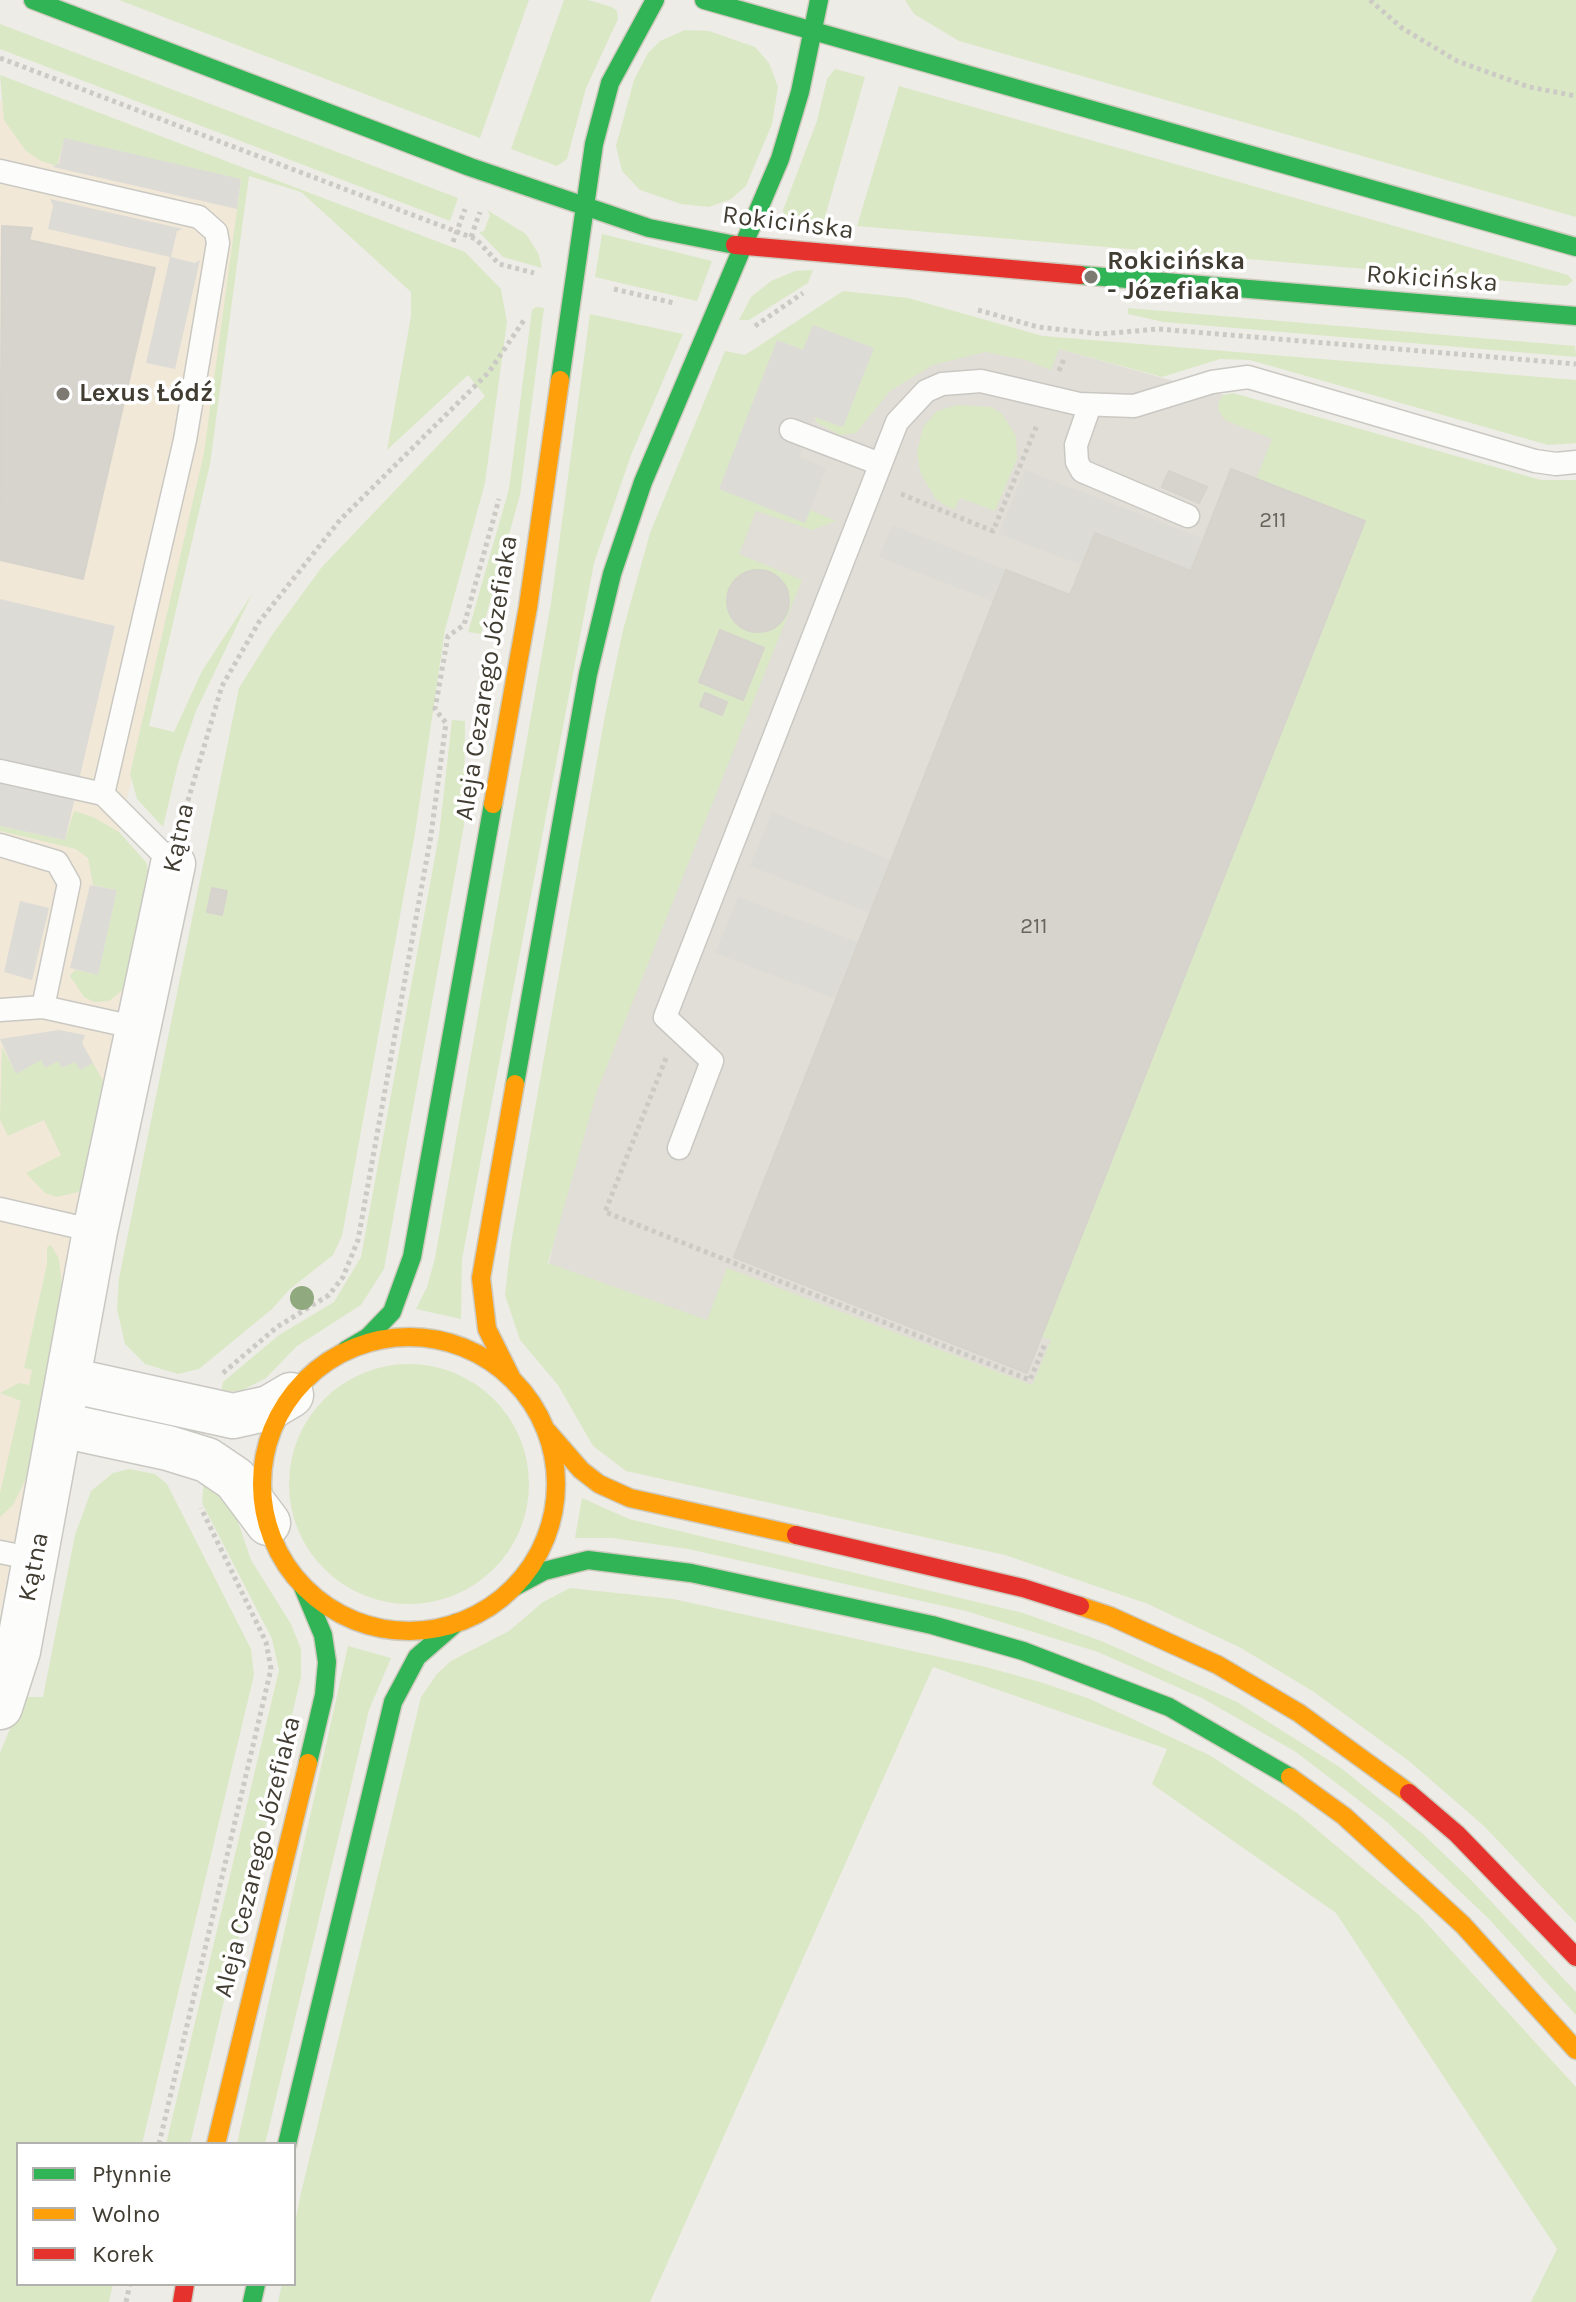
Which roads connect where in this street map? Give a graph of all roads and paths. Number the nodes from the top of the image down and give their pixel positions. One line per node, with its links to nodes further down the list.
1 (33, 0): 10 (main road, Rokicińska)
2 (655, 0): 10 (main road, Aleja Cezarego Józefiaka)
3 (704, 0): 6 (main road)
4 (819, 0): 6 (main road)
5 (1370, 0): 7 (path)
6 (813, 31): 12 (main road); 13 (main road)
7 (1576, 96)
8 (0, 171): 30 (lane)
9 (468, 199): 11 (path)
10 (584, 208): 12 (main road, Rokicińska); 42 (main road, Aleja Cezarego Józefiaka)
11 (453, 242)
12 (743, 247): 17 (main road, Rokicińska); 43 (main road)
13 (1576, 247)
14 (532, 272): 15 (path)
15 (530, 282)
16 (525, 312): 18 (path)
17 (1576, 316)
18 (524, 320): 19 (path); 32 (path, Kątna)
19 (522, 335)
20 (1064, 359): 21 (path)
21 (1049, 395): 22 (lane); 25 (lane); 27 (path)
22 (1090, 405): 24 (lane); 28 (lane)
23 (791, 430): 25 (lane)
24 (1576, 462)
25 (880, 464): 36 (lane)
26 (499, 495): 45 (path)
27 (893, 505)
28 (1188, 516)
29 (0, 771): 30 (lane)
30 (103, 794): 32 (lane)
31 (0, 845): 33 (lane)
32 (173, 864): 35 (street, Kątna)
33 (43, 1007): 34 (lane); 35 (lane)
34 (0, 1010)
35 (138, 1028): 40 (street, Kątna)
36 (677, 1029): 37 (lane); 41 (path)
37 (679, 1148)
38 (0, 1209): 39 (lane); 40 (lane)
39 (0, 1221)
40 (95, 1231): 44 (street, Kątna)
41 (1045, 1344)
42 (346, 1350): 43 (main road); 46 (main road, Aleja Cezarego Józefiaka)
43 (511, 1377): 48 (main road)
44 (69, 1380): 46 (street); 47 (street, Kątna)
45 (216, 1380)
46 (291, 1395): 50 (main road, Aleja Cezarego Józefiaka)
47 (61, 1425): 50 (street); 51 (street, Kątna)
48 (547, 1431): 53 (main road); 56 (main road)
49 (194, 1494): 58 (path)
50 (268, 1523): 52 (main road, Aleja Cezarego Józefiaka)
51 (18, 1555): 55 (street, Kątna)
52 (302, 1585): 54 (main road); 59 (main road, Aleja Cezarego Józefiaka)
53 (514, 1587): 54 (main road); 57 (main road)
54 (456, 1623): 60 (main road)
55 (0, 1707)
56 (1576, 1957)
57 (1576, 2050)
58 (159, 2142)
59 (216, 2142)
60 (287, 2142)

